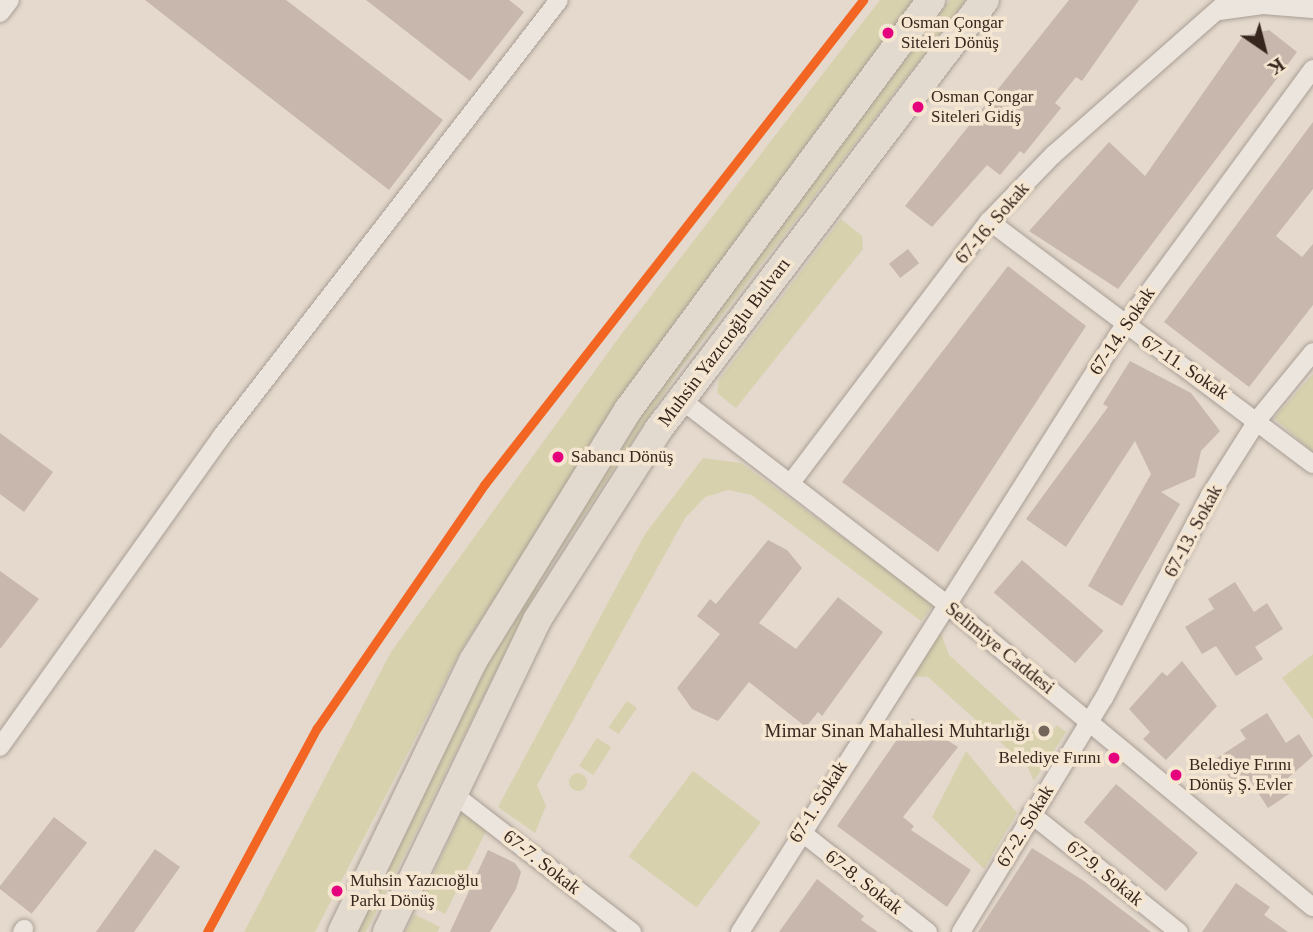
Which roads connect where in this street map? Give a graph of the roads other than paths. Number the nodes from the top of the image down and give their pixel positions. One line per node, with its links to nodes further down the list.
1 (10, 0): 7 (street)
2 (559, 0): 18 (street)
3 (931, 0): 23 (main road, Muhsin Yazıcıoğlu Bulvarı)
4 (985, 0): 12 (main road, Muhsin Yazıcıoğlu Bulvarı)
5 (1223, 6): 6 (street); 9 (street, 67-16. Sokak)
6 (1313, 9)
7 (0, 13)
8 (1313, 69): 10 (street, 67-14. Sokak)
9 (989, 221): 10 (street, 67-11. Sokak); 15 (street, 67-16. Sokak)
10 (1124, 326): 13 (street, 67-11. Sokak); 16 (street, 67-14. Sokak)
11 (1313, 352): 13 (street, 67-13. Sokak)
12 (679, 398): 15 (street, Selimiye Caddesi); 19 (main road, Muhsin Yazıcıoğlu Bulvarı)
13 (1258, 418): 14 (street, 67-11. Sokak); 17 (street, 67-13. Sokak)
14 (1313, 464)
15 (793, 480): 16 (street, Selimiye Caddesi)
16 (945, 603): 17 (street, Selimiye Caddesi); 21 (street, 67-1. Sokak)
17 (1090, 721): 20 (street, 67-2. Sokak); 22 (street, Selimiye Caddesi)
18 (0, 747)
19 (451, 793): 24 (main road, Muhsin Yazıcıoğlu Bulvarı); 25 (street, 67-7. Sokak)
20 (1031, 814): 28 (street, 67-2. Sokak); 29 (street, 67-9. Sokak)
21 (800, 831): 26 (street, 67-1. Sokak); 27 (street, 67-8. Sokak)
22 (1313, 907)
23 (342, 932)
24 (387, 932)
25 (632, 932)
26 (740, 932)
27 (928, 932)
28 (961, 932)
29 (1179, 932)

